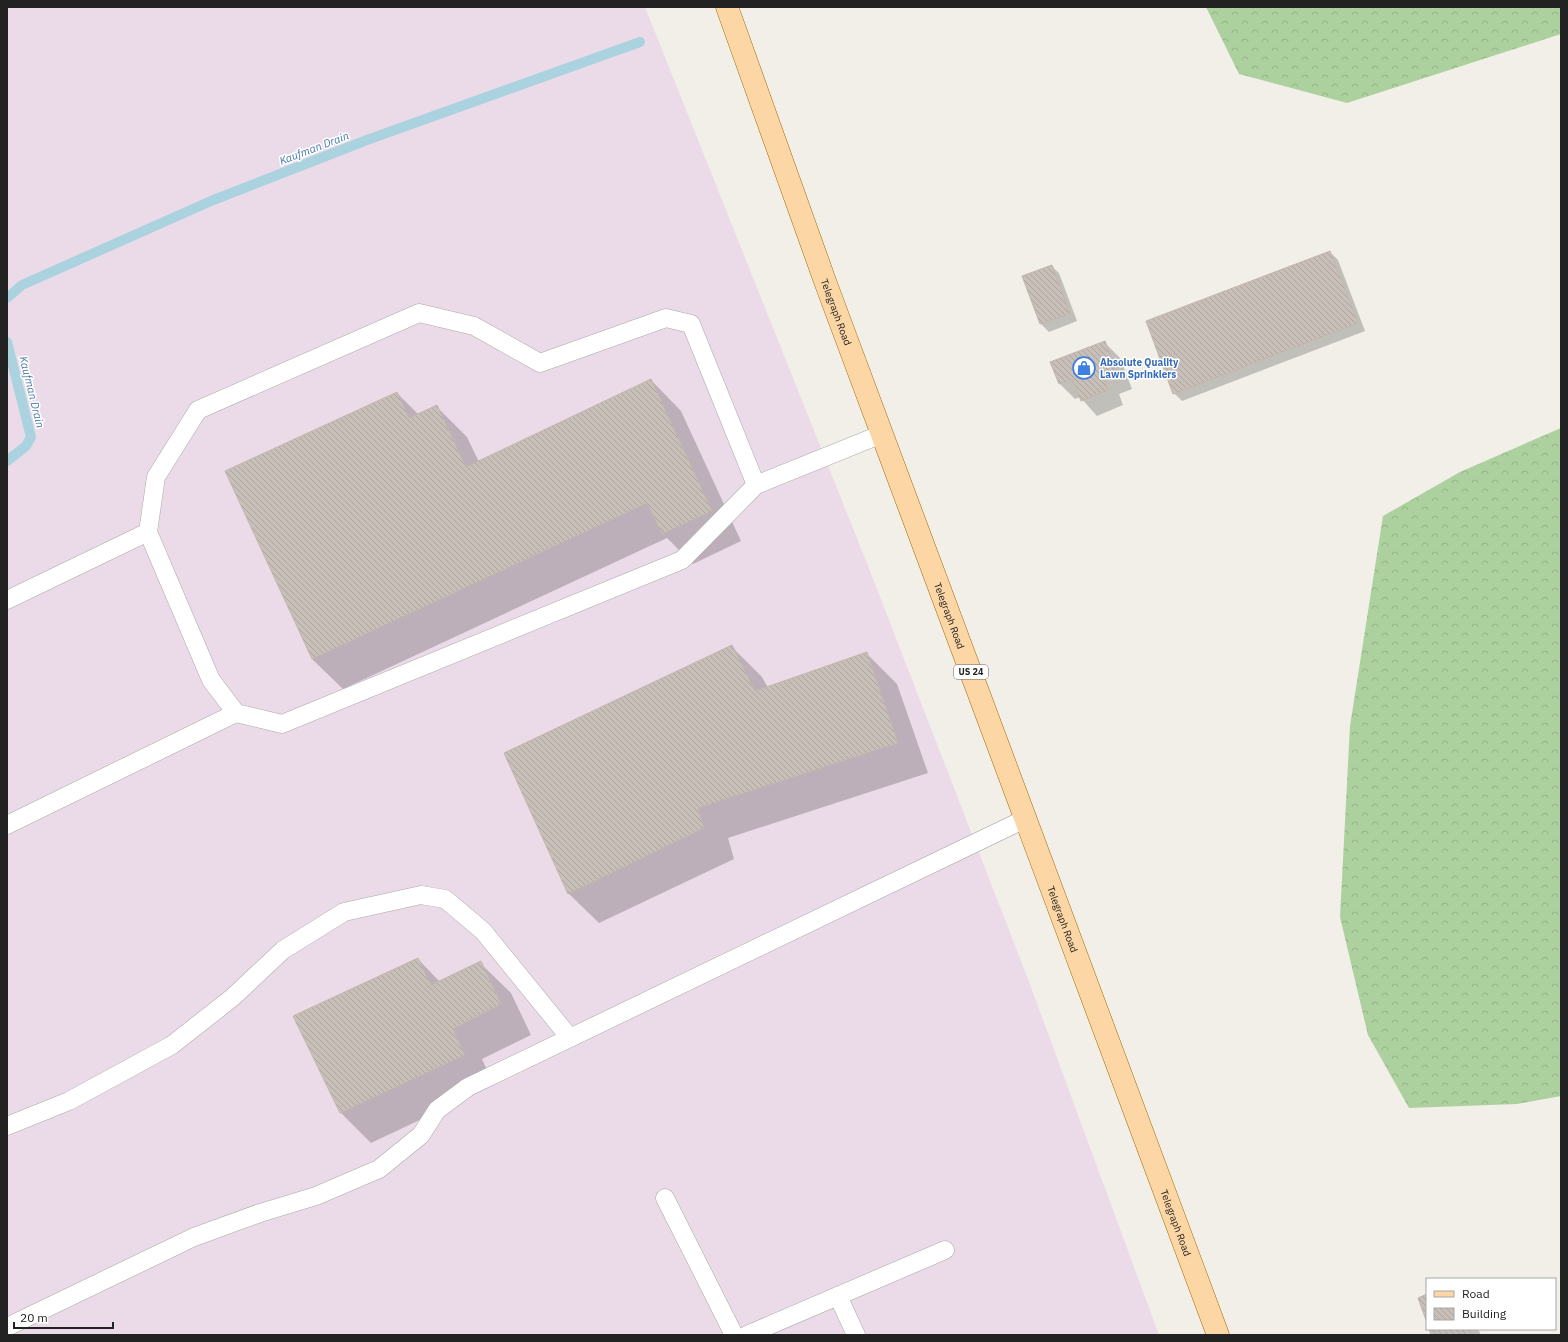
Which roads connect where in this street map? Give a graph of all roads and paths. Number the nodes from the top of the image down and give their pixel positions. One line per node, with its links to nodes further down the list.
1 (727, 7): 2 (main road, Telegraph Road / US 24)
2 (882, 434): 3 (lane); 7 (main road, Telegraph Road / US 24)
3 (756, 485): 4 (lane); 6 (lane)
4 (148, 532): 5 (lane); 6 (lane)
5 (7, 600)
6 (236, 713): 8 (lane)
7 (1025, 818): 9 (lane); 18 (main road, Telegraph Road / US 24)
8 (7, 825)
9 (570, 1038): 10 (lane); 14 (lane)
10 (7, 1126)
11 (665, 1198): 15 (lane)
12 (945, 1250): 13 (lane)
13 (838, 1296): 16 (lane); 17 (lane)
14 (7, 1327)
15 (734, 1335)
16 (747, 1335)
17 (856, 1335)
18 (1218, 1335)

